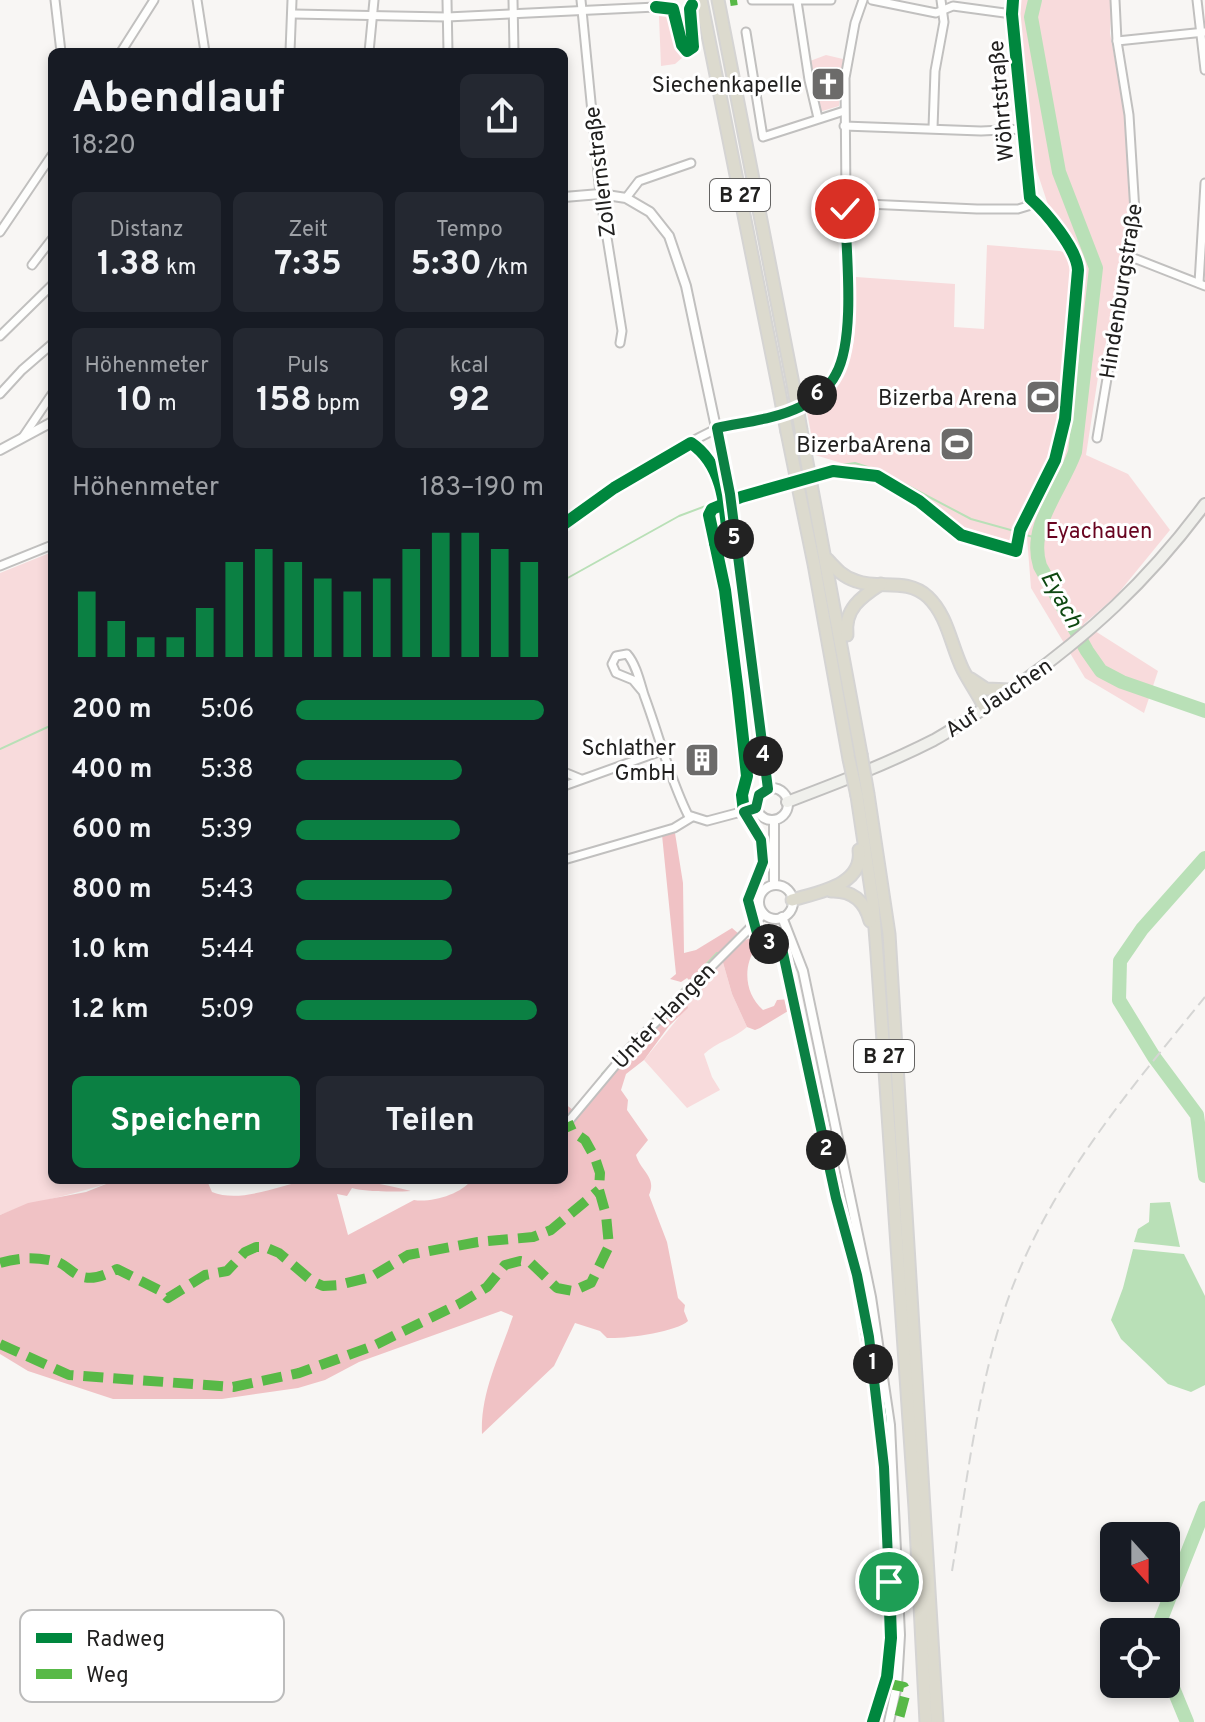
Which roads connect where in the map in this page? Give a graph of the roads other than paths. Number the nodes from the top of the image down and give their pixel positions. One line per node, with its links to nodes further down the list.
1 (55, 0): 31 (street)
2 (154, 0): 32 (street)
3 (197, 0): 33 (street)
4 (292, 0): 24 (street)
5 (374, 0): 26 (street)
6 (447, 0): 27 (street)
7 (513, 0): 23 (street)
8 (581, 0): 21 (street, Zollernstraße)
9 (701, 0): 83 (highway, B 27, bridge)
10 (718, 0): 70 (highway, B 27, bridge)
11 (752, 0): 19 (street)
12 (831, 0): 19 (street)
13 (863, 0): 39 (street)
14 (872, 0): 22 (street)
15 (941, 0): 22 (street)
16 (1013, 0): 25 (street, Wöhrtstraße)
17 (1115, 0): 30 (street, Hindenburgstraße)
18 (1197, 0): 29 (street)
19 (797, 1): 40 (street)
20 (656, 7): 21 (street)
21 (582, 10): 23 (street); 47 (street, Zollernstraße)
22 (943, 10): 25 (street); 42 (street)
23 (513, 12): 27 (street); 37 (street)
24 (293, 14): 26 (street); 34 (street)
25 (1012, 14): 43 (street, Wöhrtstraße)
26 (373, 16): 27 (street); 35 (street)
27 (447, 17): 36 (street)
28 (746, 32): 40 (street)
29 (1204, 32): 30 (street); 38 (street)
30 (1117, 41): 53 (street, Hindenburgstraße)
31 (61, 48)
32 (124, 48)
33 (204, 48)
34 (290, 48)
35 (369, 48)
36 (448, 48)
37 (514, 48)
38 (1205, 70)
39 (844, 111): 40 (street); 41 (street)
40 (818, 118)
41 (844, 126): 42 (street); 50 (street)
42 (933, 128): 43 (street)
43 (1023, 129): 50 (street, Wöhrtstraße)
44 (48, 161): 51 (street)
45 (691, 163): 49 (street)
46 (1205, 183): 55 (street)
47 (600, 194): 48 (street); 49 (street); 58 (street, Zollernstraße)
48 (568, 197)
49 (626, 198): 63 (street)
50 (845, 203): 63 (street)
51 (0, 232)
52 (48, 244): 54 (street)
53 (1126, 255): 55 (street); 65 (street, Hindenburgstraße)
54 (32, 265)
55 (1202, 284)
56 (48, 289): 57 (street)
57 (0, 336)
58 (620, 343)
59 (48, 347): 60 (street)
60 (0, 394)
61 (48, 400): 64 (street)
62 (48, 424): 64 (street)
63 (717, 428): 68 (street); 82 (street)
64 (23, 437): 66 (street)
65 (1097, 438)
66 (0, 450)
67 (1205, 504): 75 (main road, Auf Jauchen)
68 (568, 521)
69 (48, 547): 71 (street)
70 (826, 559): 72 (highway); 73 (highway, B 27)
71 (0, 566)
72 (881, 584): 73 (highway); 74 (highway)
73 (847, 668): 83 (highway, B 27, bridge)
74 (962, 669): 75 (highway); 77 (highway)
75 (1011, 690): 77 (main road, Auf Jauchen)
76 (643, 692): 76 (street); 78 (street)
77 (985, 708): 84 (main road, Auf Jauchen)
78 (664, 750): 80 (street); 87 (street)
79 (568, 773): 80 (street)
80 (583, 779): 81 (street)
81 (568, 785)
82 (768, 789): 84 (street); 85 (street)
83 (862, 795): 86 (highway, B 27); 99 (highway, B 27)
84 (787, 802): 88 (street)
85 (756, 808): 87 (street); 88 (street)
86 (859, 813): 91 (highway); 95 (highway, B 27)
87 (692, 817): 89 (street)
88 (774, 820): 90 (street)
89 (568, 859)
90 (774, 885): 92 (street); 93 (street)
91 (819, 892): 92 (highway); 95 (highway)
92 (792, 900): 94 (street)
93 (764, 914): 94 (street); 96 (street, Unter Hangen)
94 (782, 917): 97 (street)
95 (877, 954): 98 (highway, B 27)
96 (568, 1122)
97 (889, 1722)
98 (926, 1722)
99 (937, 1722)

